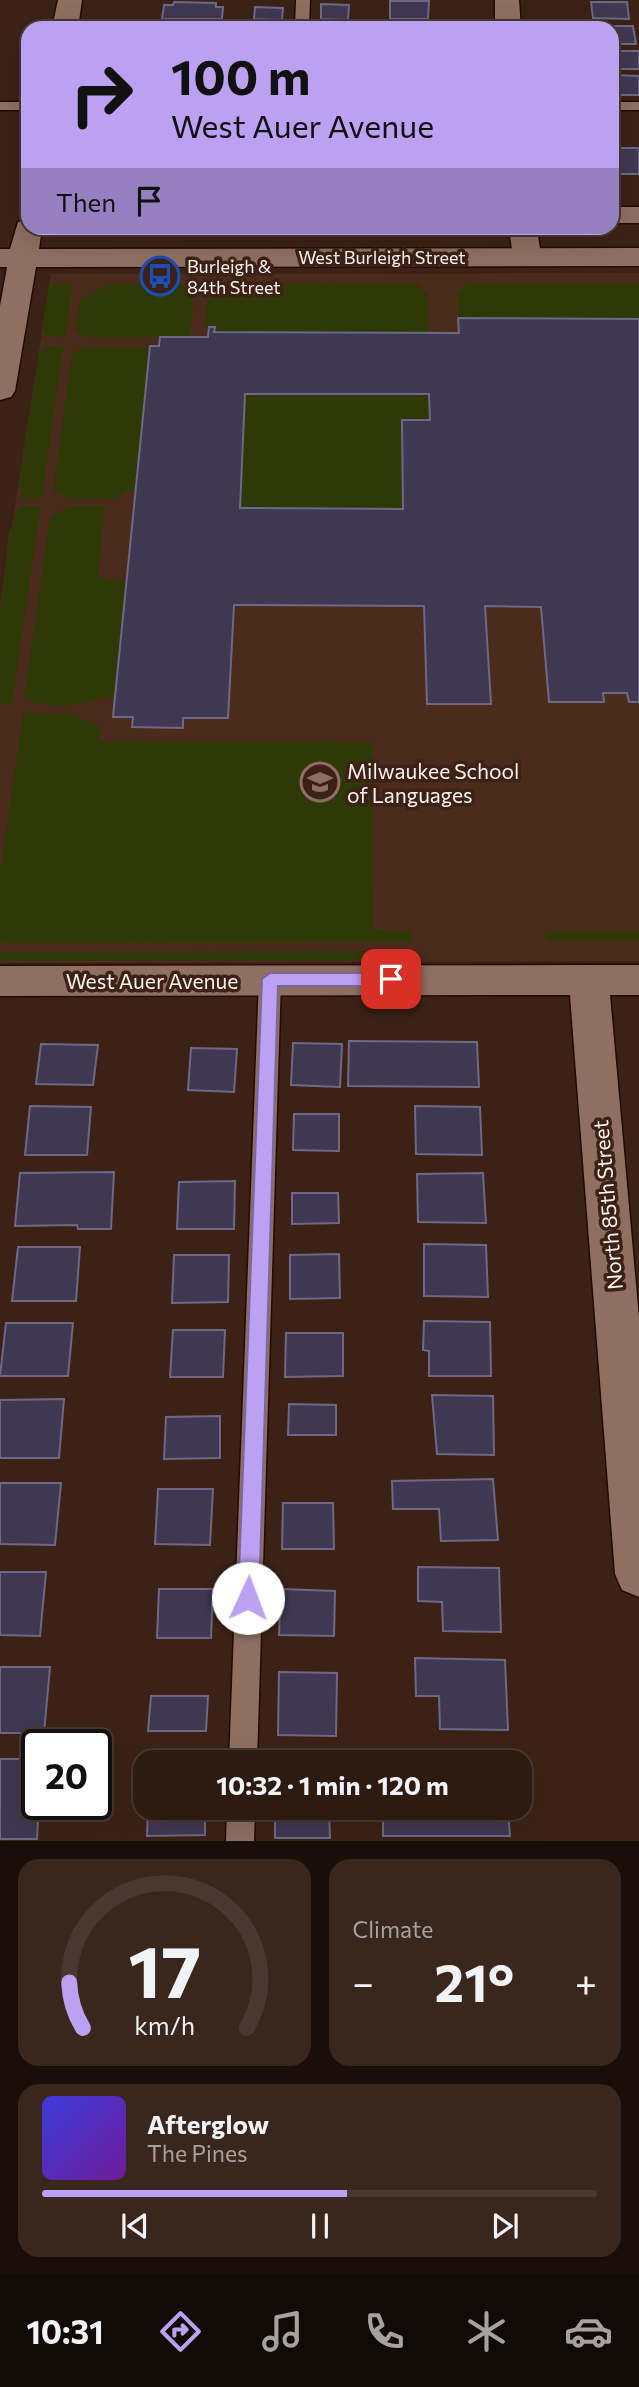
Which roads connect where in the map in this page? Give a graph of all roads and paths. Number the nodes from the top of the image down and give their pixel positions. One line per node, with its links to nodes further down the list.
1 (70, 0): 4 (street)
2 (303, 0): 5 (lane)
3 (506, 0): 6 (street)
4 (66, 21)
5 (302, 21)
6 (508, 21)
7 (0, 106): 8 (lane)
8 (21, 106)
9 (619, 106): 10 (lane)
10 (639, 106)
11 (619, 215): 12 (street)
12 (639, 215)
13 (0, 219): 14 (street)
14 (21, 219)
15 (24, 235): 21 (street)
16 (253, 235): 18 (street)
17 (524, 235): 19 (street)
18 (254, 257): 19 (street, West Burleigh Street); 21 (street, West Burleigh Street)
19 (527, 257): 20 (street, West Burleigh Street)
20 (639, 257)
21 (11, 258): 22 (street)
22 (0, 391)
23 (270, 979): 24 (street, West Auer Avenue); 26 (street, West Auer Avenue); 29 (lane)
24 (589, 980): 25 (street, West Auer Avenue); 27 (street, North 85th Street)
25 (639, 980)
26 (0, 981)
27 (632, 1415): 28 (street, North 85th Street)
28 (639, 1574)
29 (243, 1750)
30 (241, 1820): 31 (lane)
31 (240, 1841)

